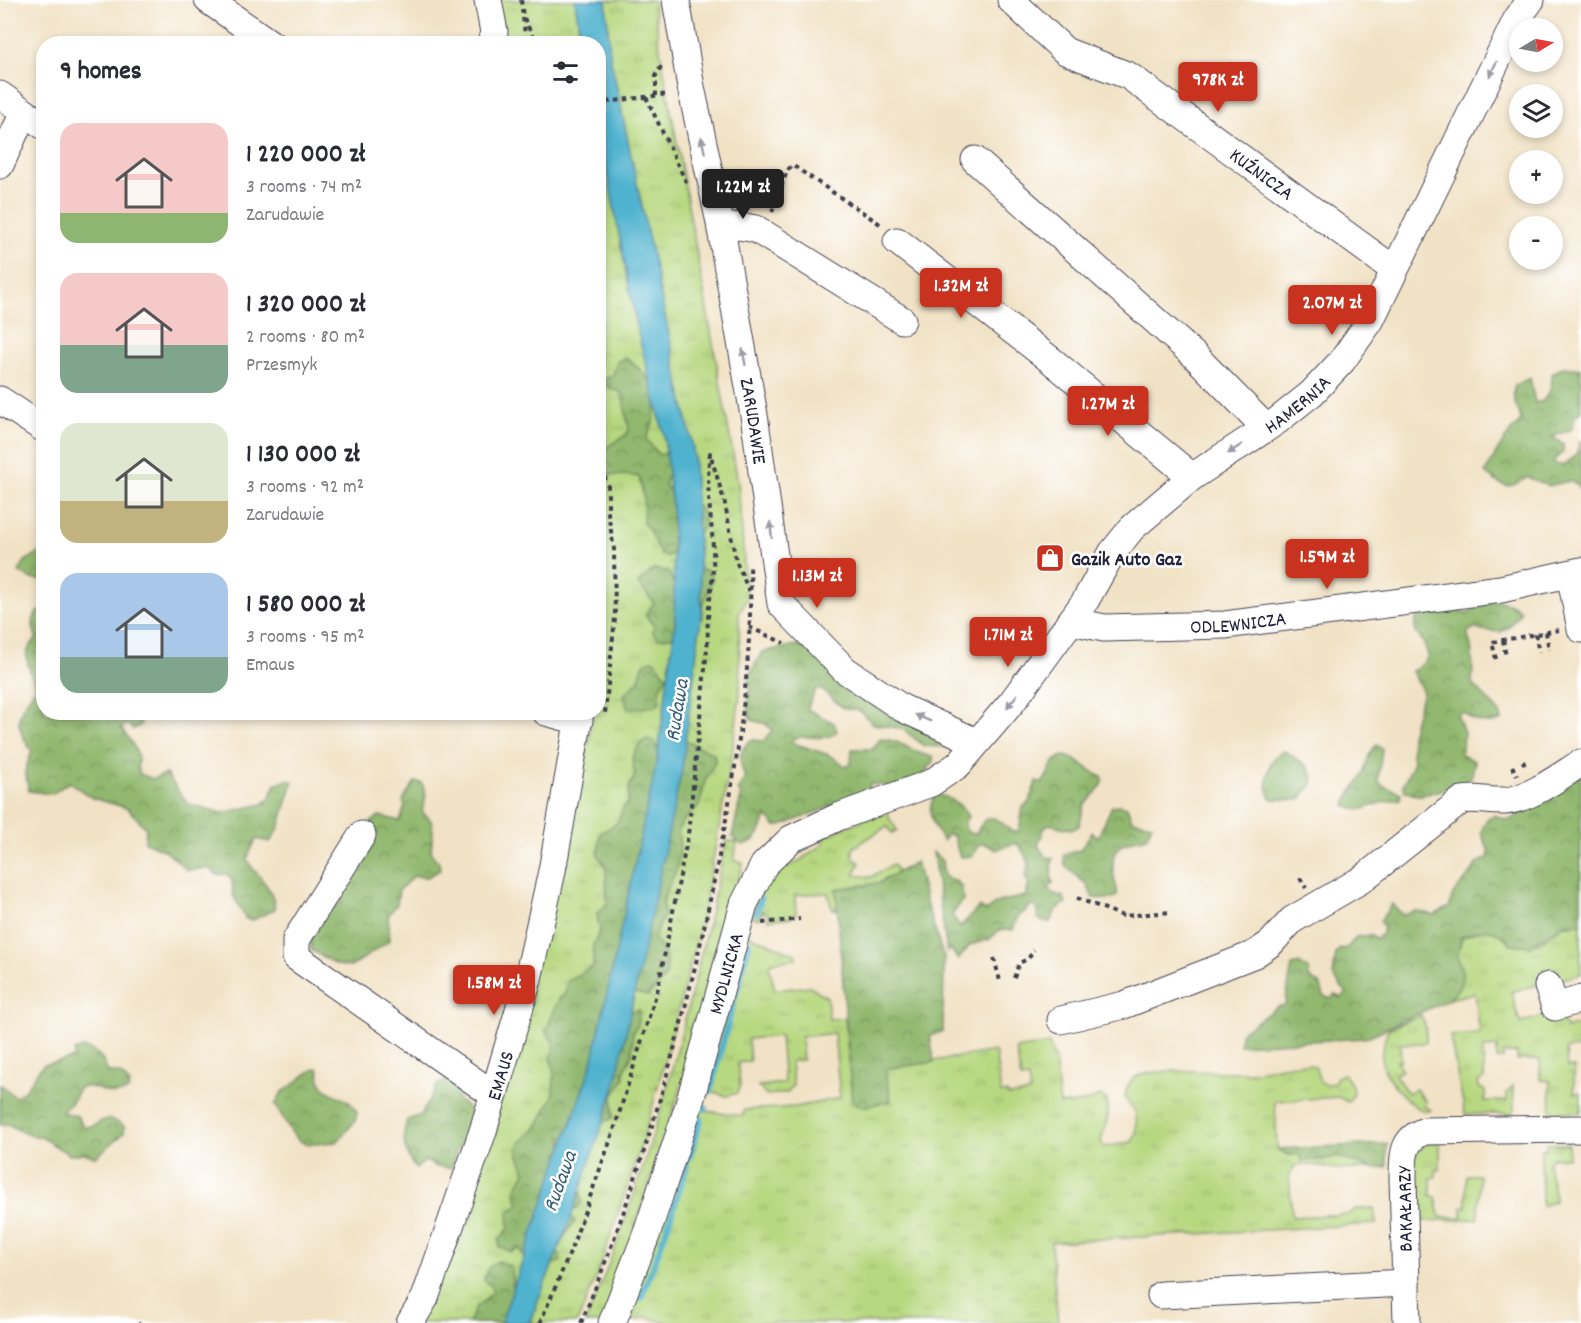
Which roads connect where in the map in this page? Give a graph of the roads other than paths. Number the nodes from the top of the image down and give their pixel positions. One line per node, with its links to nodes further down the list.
1 (208, 0): 6 (street)
2 (488, 0): 7 (street)
3 (676, 0): 12 (street, ZARUDAWIE, one-way to 3)
4 (1011, 0): 14 (street, KUŹNICZA)
5 (1531, 0): 14 (street, HAMERNIA, one-way to 14)
6 (258, 36)
7 (493, 36)
8 (0, 95): 9 (street)
9 (34, 119): 11 (street)
10 (975, 160): 18 (street)
11 (0, 165)
12 (721, 229): 15 (street); 24 (street, ZARUDAWIE, one-way to 12)
13 (897, 241): 19 (street)
14 (1393, 269): 18 (street, HAMERNIA)
15 (902, 320)
16 (0, 400): 17 (street)
17 (36, 424)
18 (1266, 428): 19 (street, HAMERNIA, one-way to 19)
19 (1192, 477): 21 (street, HAMERNIA)
20 (1575, 573): 21 (street, ODLEWNICZA); 22 (street)
21 (1071, 621): 24 (street, HAMERNIA, one-way to 24)
22 (1572, 629)
23 (578, 720): 30 (street, EMAUS)
24 (976, 742): 35 (street, MYDLNICKA)
25 (1581, 763): 29 (street)
26 (362, 835): 30 (street)
27 (1548, 986): 28 (street)
28 (1581, 999)
29 (1061, 1020)
30 (494, 1095): 34 (street, EMAUS)
31 (1581, 1129): 32 (street, BAKAŁARZY)
32 (1406, 1283): 33 (street); 36 (street, BAKAŁARZY)
33 (1161, 1295)
34 (410, 1323)
35 (612, 1323)
36 (1407, 1323)

